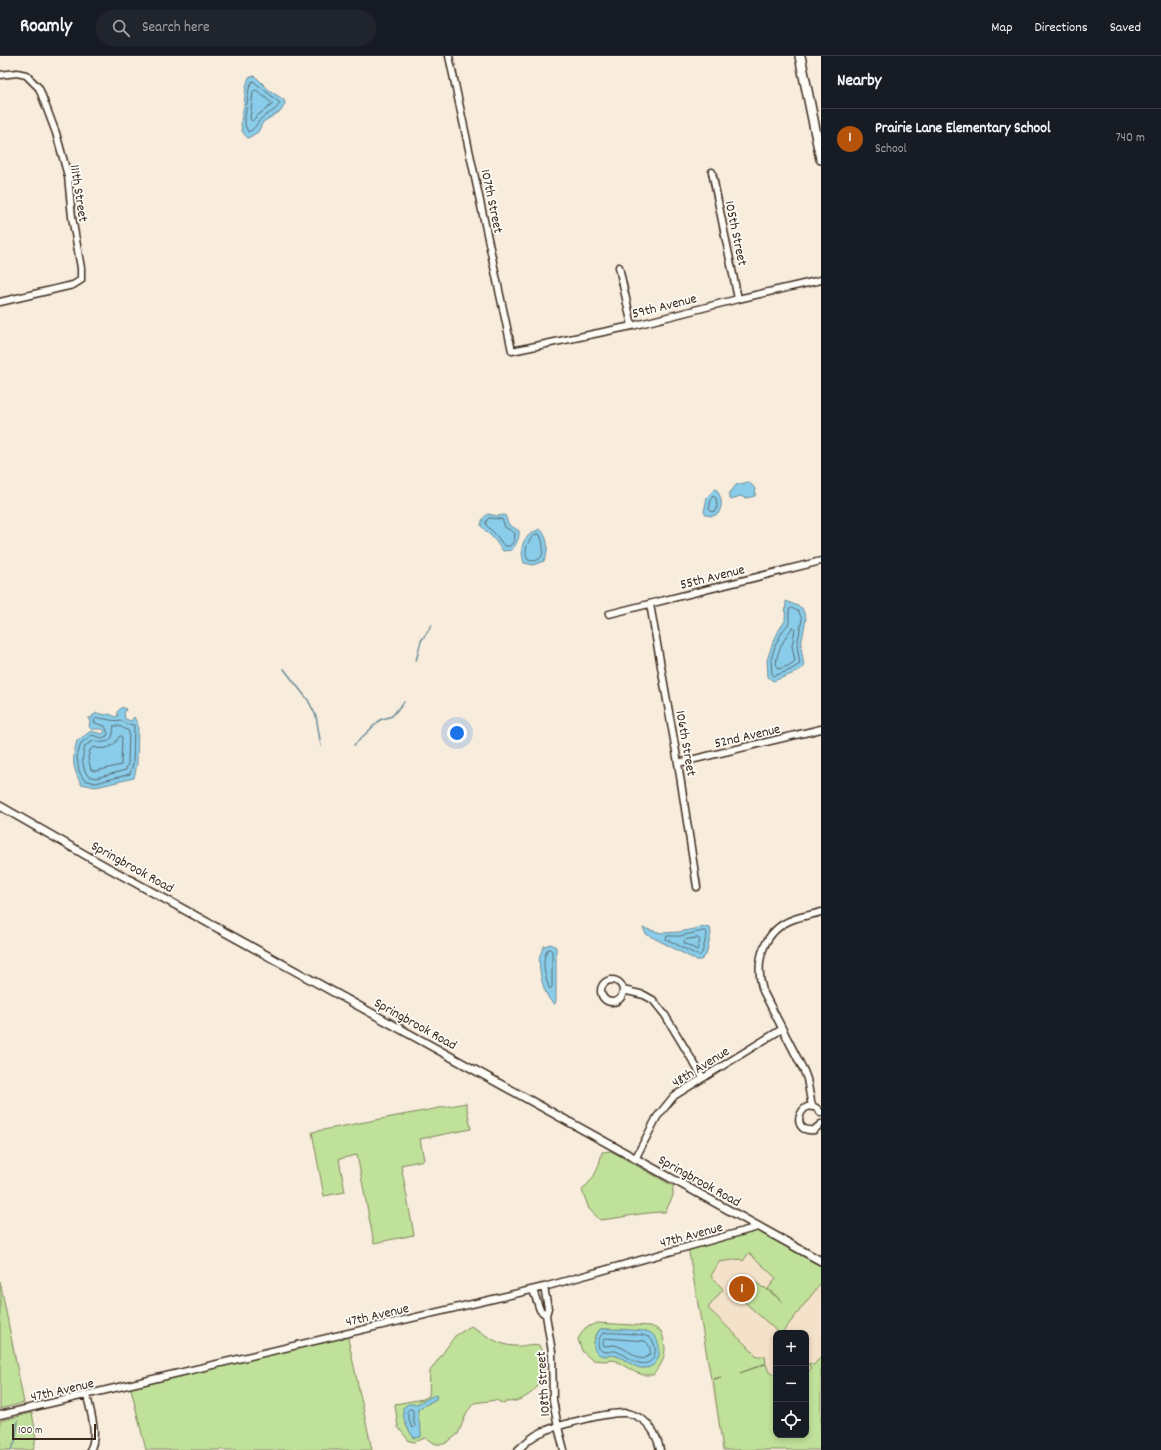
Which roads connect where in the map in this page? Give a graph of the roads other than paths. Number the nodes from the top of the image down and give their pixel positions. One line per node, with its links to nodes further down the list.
1 (449, 56): 11 (street, 107th Street)
2 (800, 56): 4 (main road)
3 (0, 75): 9 (street, 111th Street)
4 (821, 159)
5 (712, 172): 8 (street, 105th Street)
6 (619, 267): 10 (street)
7 (821, 280): 8 (street, 59th Avenue)
8 (738, 299): 10 (street, 59th Avenue)
9 (0, 302)
10 (632, 326): 11 (street, 59th Avenue)
11 (512, 351)
12 (821, 561): 13 (street, 55th Avenue)
13 (650, 604): 14 (street, 55th Avenue); 16 (street, 106th Street)
14 (609, 614)
15 (821, 729): 16 (street, 52nd Avenue)
16 (678, 763): 18 (street, 106th Street)
17 (0, 806): 26 (street, Springbrook Road)
18 (697, 887)
19 (821, 912): 21 (street)
20 (623, 990): 22 (street)
21 (782, 1030): 22 (street, 48th Avenue); 23 (street)
22 (703, 1078): 26 (street, 48th Avenue)
23 (812, 1107): 24 (street); 25 (street)
24 (821, 1113)
25 (821, 1124)
26 (635, 1159): 27 (street, Springbrook Road)
27 (758, 1227): 28 (street, Springbrook Road); 29 (street, 47th Avenue)
28 (821, 1261)
29 (544, 1287): 30 (street, 47th Avenue); 31 (street, 108th Street)
30 (533, 1290): 31 (street, 108th Street); 32 (street, 47th Avenue)
31 (546, 1315): 34 (street, 108th Street)
32 (87, 1395): 33 (street, 47th Avenue); 35 (street)
33 (0, 1416)
34 (558, 1427): 36 (street); 37 (street, 108th Street); 38 (street)
35 (90, 1450)
36 (518, 1450)
37 (564, 1450)
38 (660, 1450)

